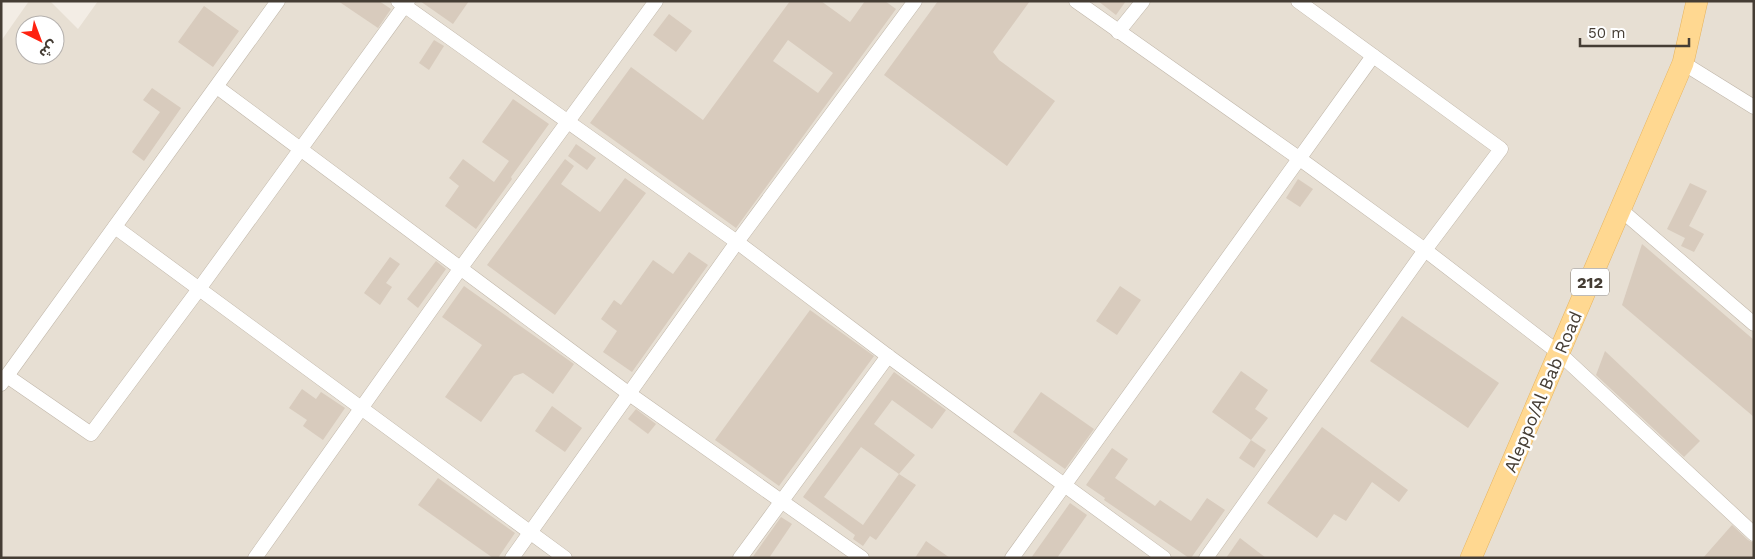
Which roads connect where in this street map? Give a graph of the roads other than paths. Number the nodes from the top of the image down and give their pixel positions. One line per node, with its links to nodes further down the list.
1 (278, 1): 12 (street)
2 (656, 1): 14 (street)
3 (915, 1): 19 (street)
4 (1076, 1): 9 (street)
5 (1143, 1): 9 (street)
6 (1298, 1): 10 (street)
7 (1697, 1): 11 (main road, Aleppo/Al Bab Road / 212)
8 (403, 3): 14 (street); 15 (street)
9 (1118, 32): 16 (street)
10 (1373, 56): 16 (street); 20 (street)
11 (1683, 63): 13 (street); 17 (main road, Aleppo/Al Bab Road / 212)
12 (217, 87): 15 (street); 18 (street)
13 (1754, 107)
14 (568, 123): 19 (street); 21 (street)
15 (300, 149): 21 (street); 22 (street)
16 (1300, 159): 20 (street); 29 (street)
17 (1621, 210): 23 (street); 24 (main road, Aleppo/Al Bab Road / 212)
18 (115, 227): 22 (street); 26 (street)
19 (737, 242): 25 (street); 27 (street)
20 (1425, 250): 24 (street); 40 (street)
21 (460, 269): 27 (street); 28 (street)
22 (199, 289): 26 (street); 28 (street)
23 (1754, 324)
24 (1559, 353): 32 (street); 41 (main road, Aleppo/Al Bab Road / 212)
25 (888, 356): 29 (street); 30 (street)
26 (4, 380)
27 (628, 393): 30 (street); 31 (street)
28 (361, 408): 31 (street); 33 (street)
29 (1065, 486): 38 (street); 39 (street)
30 (781, 501): 36 (street); 37 (street)
31 (530, 532): 34 (street); 35 (street)
32 (1754, 534)
33 (255, 558)
34 (512, 558)
35 (565, 558)
36 (740, 558)
37 (862, 558)
38 (1012, 558)
39 (1164, 558)
40 (1206, 558)
41 (1471, 558)

